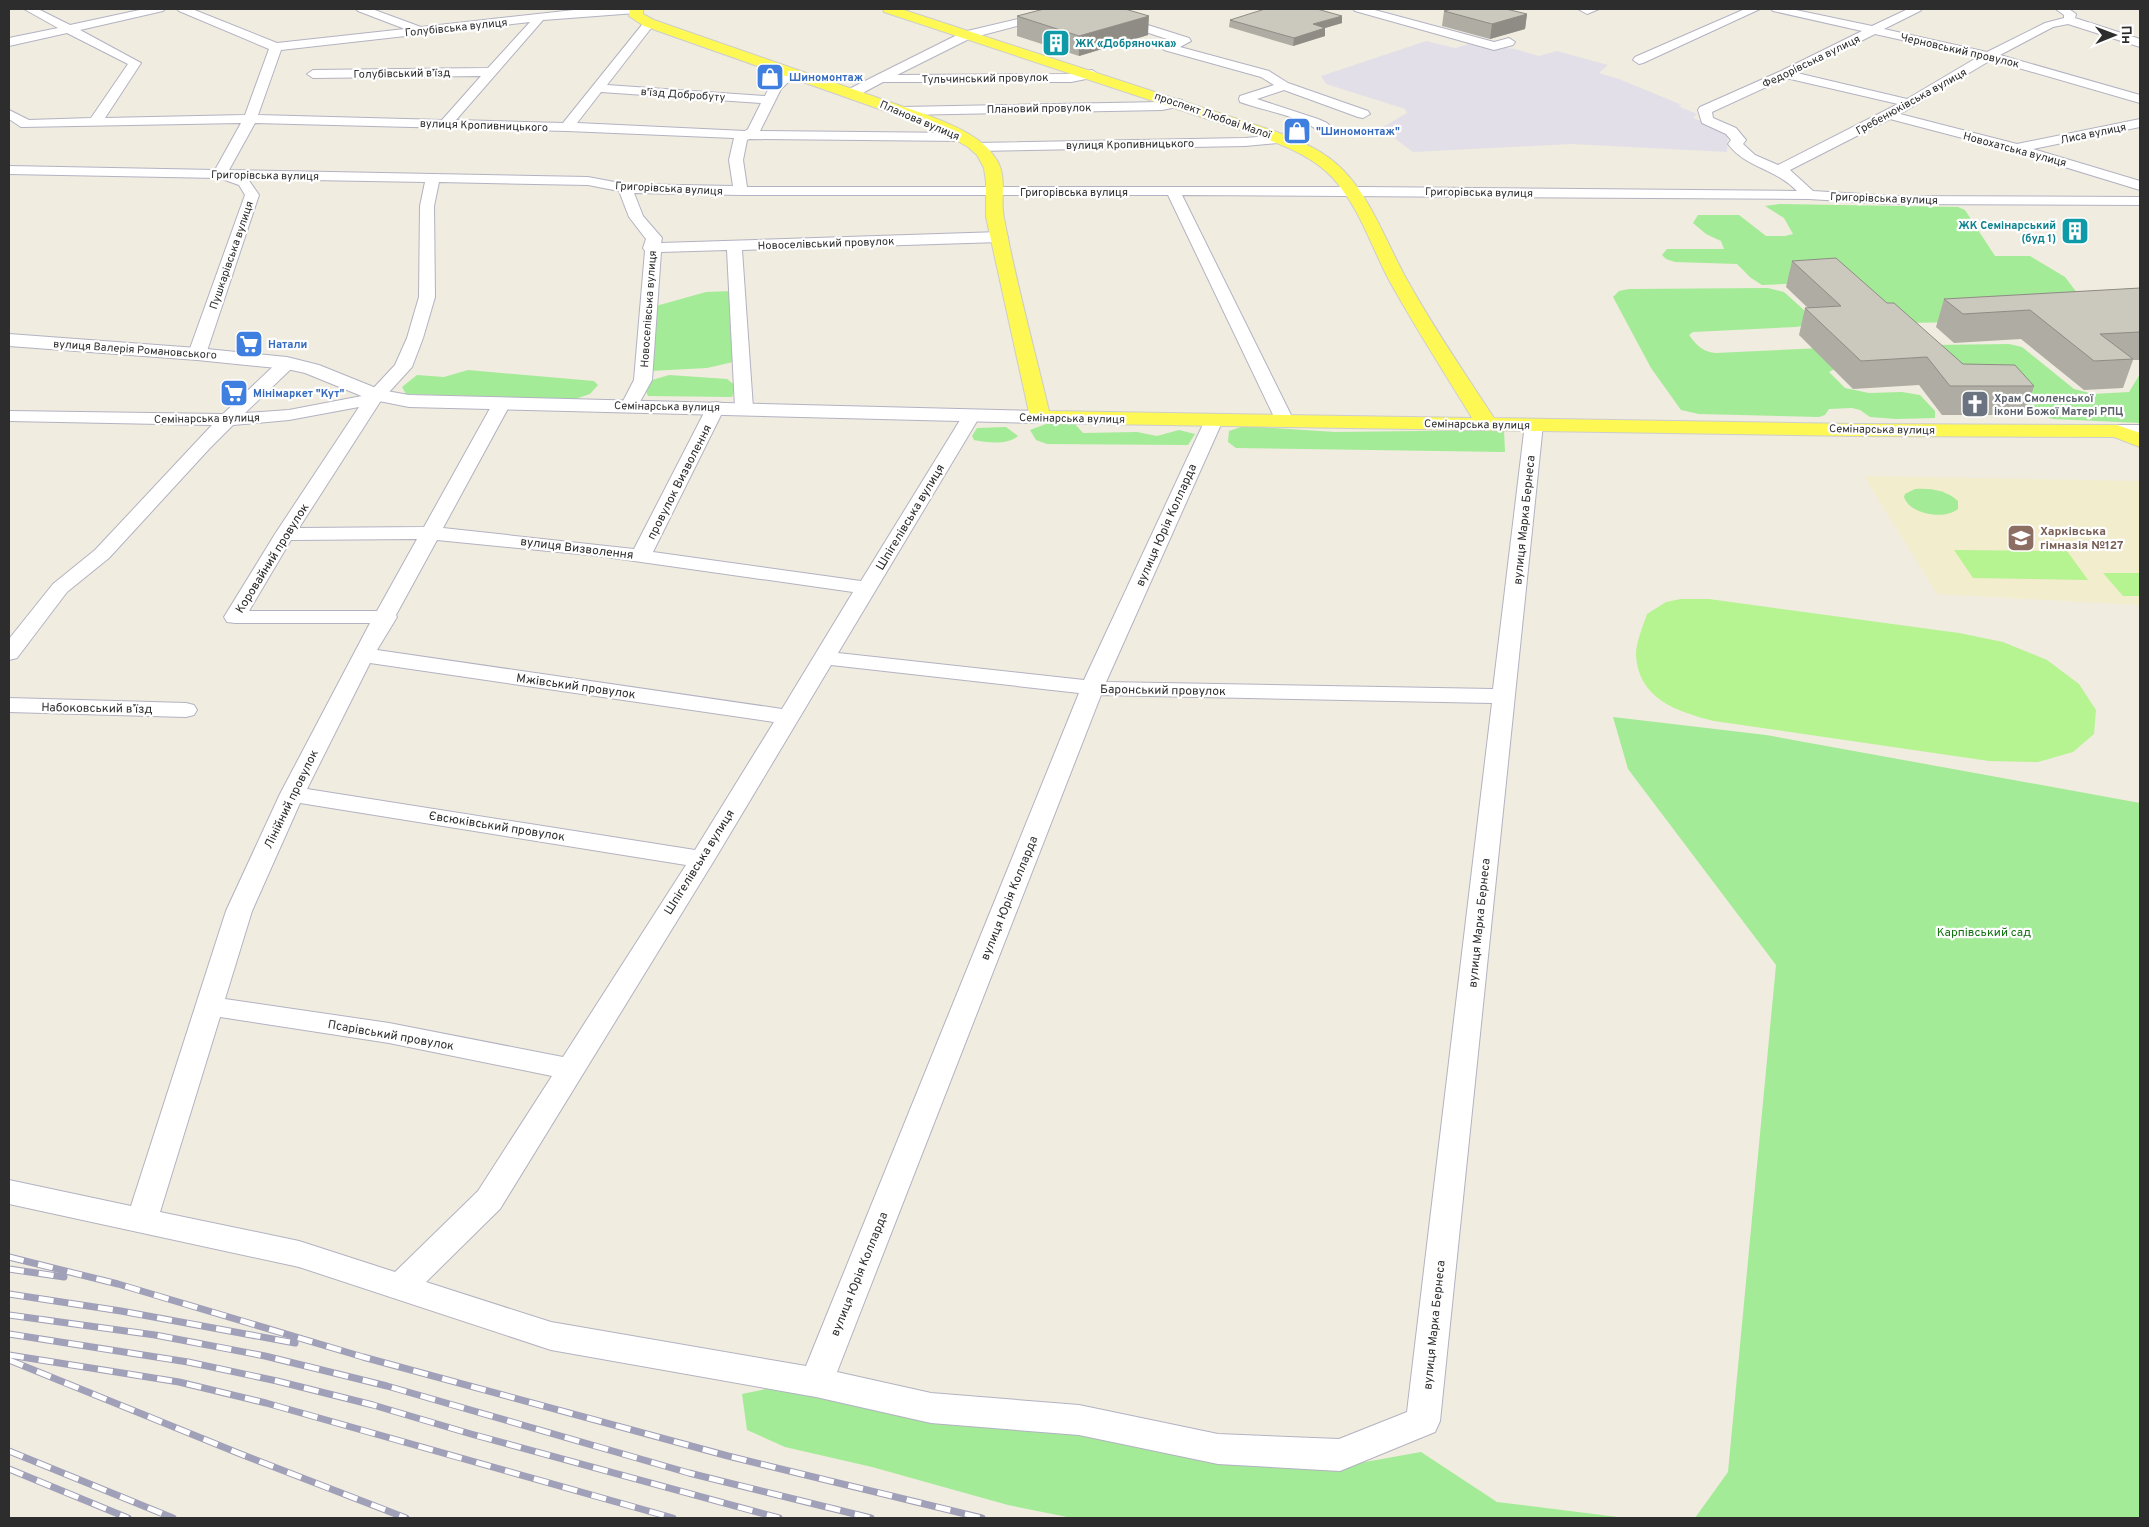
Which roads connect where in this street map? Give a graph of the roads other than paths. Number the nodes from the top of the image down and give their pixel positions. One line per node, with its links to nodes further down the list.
1 (30, 9): 17 (street)
2 (159, 9): 17 (street)
3 (183, 9): 24 (street)
4 (362, 9): 18 (street)
5 (634, 9): 14 (street, Голубівська вулиця); 16 (main road, Планова вулиця)
6 (889, 9): 20 (main road, проспект Любові Малої)
7 (1086, 9): 33 (street)
8 (1359, 9): 22 (street)
9 (1754, 9): 26 (street)
10 (1777, 9): 19 (street, Черновський провулок)
11 (1916, 9): 19 (street, Федорівська вулиця)
12 (2057, 9): 15 (street)
13 (1057, 12): 20 (street)
14 (539, 18): 18 (street, Голубівська вулиця); 27 (street)
15 (2069, 20): 23 (street); 25 (street, Гребенюківська вулиця)
16 (649, 23): 28 (main road, Планова вулиця); 34 (street)
17 (68, 29): 21 (street); 45 (street)
18 (422, 30): 24 (street, Голубівська вулиця)
19 (1874, 30): 25 (street, Черновський провулок); 31 (street, Федорівська вулиця)
20 (967, 35): 30 (main road, проспект Любові Малої); 32 (street)
21 (9, 42)
22 (1509, 42)
23 (2140, 43)
24 (276, 47): 44 (street)
25 (1989, 56): 36 (street, Черновський провулок); 39 (street, Гребенюківська вулиця)
26 (1639, 60)
27 (491, 72): 29 (street, Голубівський в’їзд); 46 (street)
28 (792, 73): 35 (main road, Планова вулиця); 37 (street)
29 (313, 74)
30 (1092, 74): 32 (street, Тульчинський провулок); 38 (main road, проспект Любові Малої)
31 (1785, 74): 39 (street); 58 (street, Федорівська вулиця)
32 (878, 79): 35 (street)
33 (1284, 86): 42 (street); 51 (street)
34 (598, 88): 37 (street, в'їзд Добробуту); 50 (street)
35 (852, 93): 40 (main road, Планова вулиця)
36 (2140, 99)
37 (768, 100): 52 (street)
38 (1177, 103): 40 (street, Плановий провулок); 54 (main road, проспект Любові Малої)
39 (1909, 103): 43 (street, Гребенюківська вулиця)
40 (902, 111): 53 (main road, Планова вулиця)
41 (9, 114): 48 (street)
42 (1363, 114)
43 (1889, 115): 56 (street, Новохатська вулиця); 58 (street, Гребенюківська вулиця)
44 (250, 119): 45 (street, вулиця Кропивницького); 46 (street, вулиця Кропивницького); 59 (street)
45 (95, 122): 48 (street, вулиця Кропивницького)
46 (446, 123): 50 (street, вулиця Кропивницького)
47 (2140, 123): 56 (street, Лиса вулиця)
48 (26, 124): 49 (street, вулиця Кропивницького)
49 (9, 125)
50 (567, 127): 52 (street, вулиця Кропивницького)
51 (1328, 131)
52 (747, 134): 53 (street, вулиця Кропивницького); 63 (street)
53 (962, 137): 55 (main road, Планова вулиця)
54 (1283, 139): 55 (street, вулиця Кропивницького); 65 (main road, проспект Любові Малої)
55 (976, 147): 66 (main road, Планова вулиця)
56 (2017, 148): 61 (street, Новохатська вулиця)
57 (9, 170): 59 (street, Григорівська вулиця)
58 (1779, 170): 67 (street)
59 (220, 174): 60 (street, Григорівська вулиця); 73 (street, Пушкарівська вулиця)
60 (433, 178): 62 (street, Григорівська вулиця); 75 (street, Коровайний провулок)
61 (2140, 186)
62 (625, 188): 63 (street, Григорівська вулиця); 71 (street, Новоселівська вулиця)
63 (741, 191): 66 (street, Григорівська вулиця)
64 (1173, 191): 65 (street, Григорівська вулиця); 66 (street, Григорівська вулиця); 85 (street)
65 (1352, 191): 67 (street, Григорівська вулиця); 86 (main road, проспект Любові Малої)
66 (994, 192): 69 (main road, Планова вулиця)
67 (1809, 195): 68 (street, Григорівська вулиця)
68 (2140, 201)
69 (1000, 237): 70 (street, Новоселівський провулок); 82 (main road, Планова вулиця)
70 (734, 246): 71 (street, Новоселівський провулок); 79 (street)
71 (651, 248): 77 (street, Новоселівська вулиця)
72 (9, 340): 73 (street, вулиця Валерія Романовського)
73 (197, 354): 74 (street, вулиця Валерія Романовського)
74 (287, 363): 75 (street, вулиця Валерія Романовського); 83 (street)
75 (375, 397): 76 (street, Семінарська вулиця); 83 (street, Семінарська вулиця); 92 (street, Коровайний провулок)
76 (502, 402): 77 (street, Семінарська вулиця); 91 (street, Лінійний провулок)
77 (630, 405): 78 (street, Семінарська вулиця)
78 (716, 407): 79 (street, Семінарська вулиця); 93 (street, провулок Визволення)
79 (744, 408): 81 (street, Семінарська вулиця)
80 (9, 416): 83 (street, Семінарська вулиця)
81 (971, 416): 82 (street, Семінарська вулиця); 94 (street, Шпігелівська вулиця)
82 (1040, 417): 84 (main road, Семінарська вулиця)
83 (229, 420): 96 (street)
84 (1214, 420): 85 (main road, Семінарська вулиця); 99 (street, вулиця Юрія Колларда)
85 (1285, 421): 86 (main road, Семінарська вулиця)
86 (1488, 424): 87 (main road, Семінарська вулиця)
87 (1534, 424): 89 (main road, Семінарська вулиця); 100 (street, вулиця Марка Бернеса)
88 (2140, 430): 89 (street, Семінарська вулиця)
89 (2117, 431): 90 (main road)
90 (2140, 441)
91 (431, 533): 92 (street, вулиця Визволення); 93 (street, вулиця Визволення); 95 (street, Лінійний провулок)
92 (285, 534): 95 (street, Коровайний провулок)
93 (642, 556): 94 (street, вулиця Визволення)
94 (867, 588): 98 (street, Шпігелівська вулиця)
95 (386, 617): 97 (street, Лінійний провулок)
96 (9, 653)
97 (363, 655): 103 (street, Мжівський провулок); 104 (street, Лінійний провулок)
98 (824, 658): 99 (street, Баронський провулок); 103 (street, Шпігелівська вулиця)
99 (1092, 688): 100 (street, Баронський провулок); 111 (street, вулиця Юрія Колларда)
100 (1504, 696): 111 (street, вулиця Марка Бернеса)
101 (9, 706): 102 (street, Набоковський в’їзд)
102 (186, 710)
103 (788, 717): 105 (street, Шпігелівська вулиця)
104 (292, 794): 105 (street, Євсюківський провулок); 106 (street, Лінійний провулок)
105 (702, 859): 107 (street, Шпігелівська вулиця)
106 (209, 1006): 107 (street, Псарівський провулок); 109 (street, Лінійний провулок)
107 (572, 1069): 110 (street, Шпігелівська вулиця)
108 (9, 1192): 109 (street)
109 (142, 1221): 110 (street)
110 (400, 1287): 111 (street)
111 (816, 1382)

